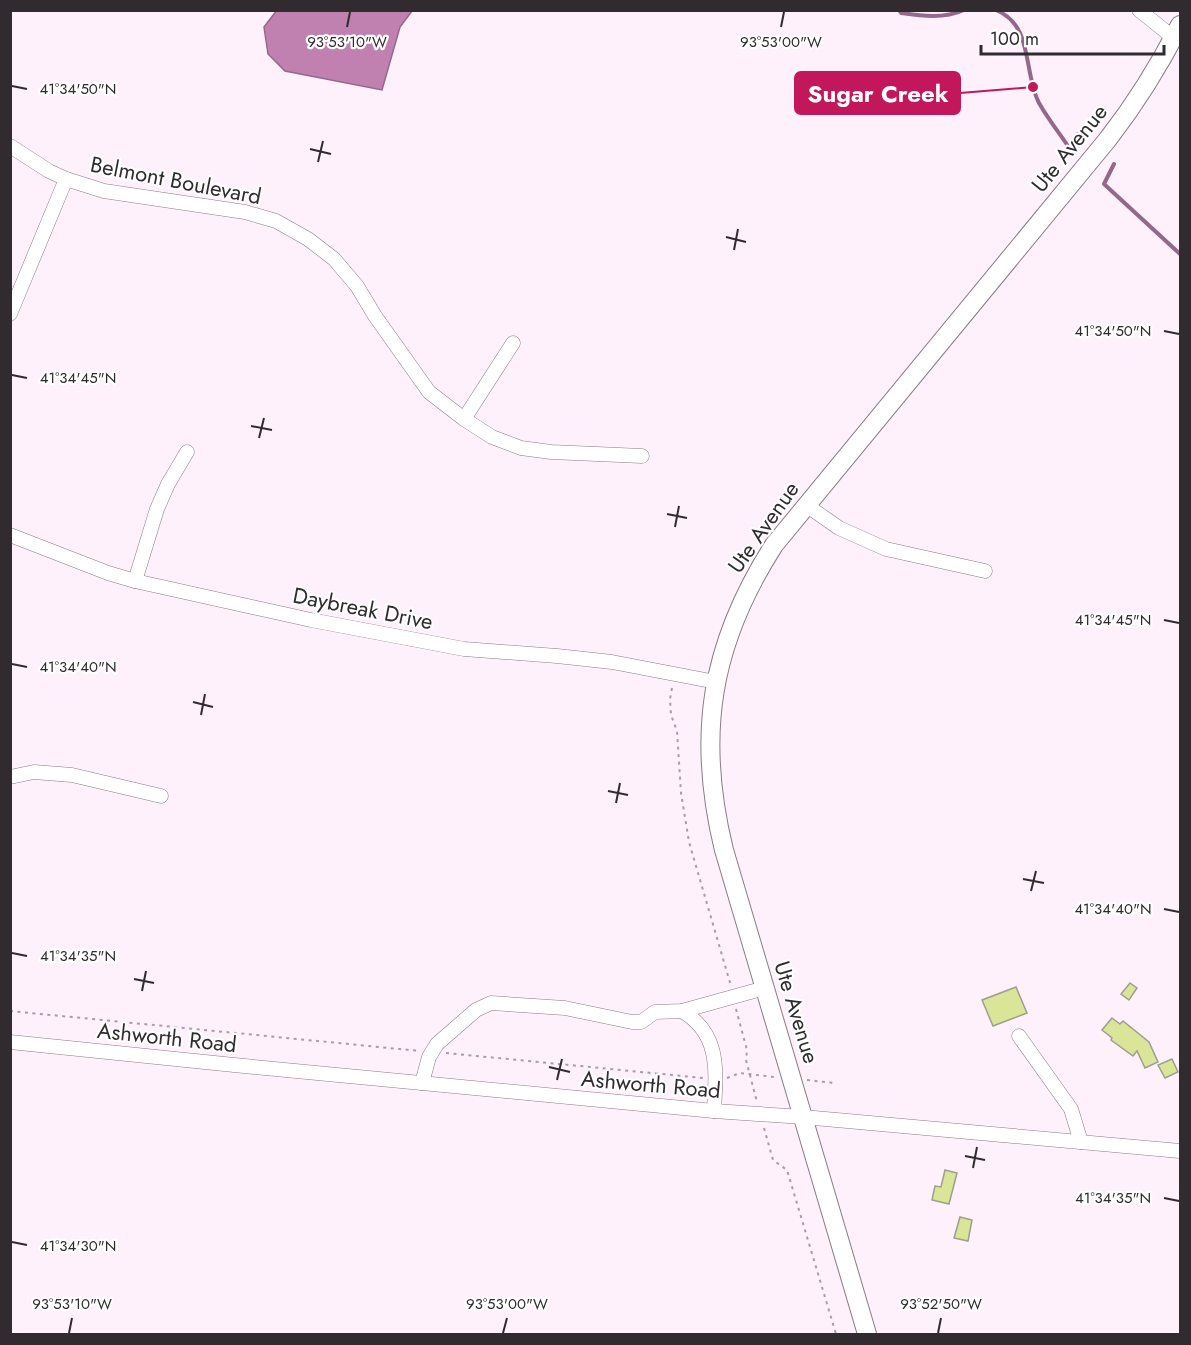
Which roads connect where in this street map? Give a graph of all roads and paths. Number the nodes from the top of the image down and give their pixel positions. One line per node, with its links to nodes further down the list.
1 (1139, 10): 2 (street)
2 (1177, 32): 10 (main road, Ute Avenue)
3 (10, 146): 4 (street, Belmont Boulevard)
4 (66, 179): 5 (street); 7 (street, Belmont Boulevard)
5 (10, 314)
6 (513, 343): 7 (street)
7 (464, 419): 9 (street, Belmont Boulevard)
8 (187, 452): 13 (street)
9 (642, 456)
10 (806, 505): 12 (street); 14 (main road, Ute Avenue)
11 (10, 535): 13 (street, Daybreak Drive)
12 (984, 571)
13 (135, 581): 14 (street, Daybreak Drive)
14 (716, 682): 17 (main road, Ute Avenue)
15 (10, 777): 16 (street)
16 (161, 796)
17 (765, 988): 18 (street); 23 (main road, Ute Avenue)
18 (682, 1011): 21 (street); 22 (street)
19 (1019, 1036): 24 (street)
20 (10, 1042): 21 (street, Ashworth Road)
21 (422, 1083): 22 (street, Ashworth Road)
22 (714, 1111): 23 (street, Ashworth Road)
23 (803, 1117): 24 (street, Ashworth Road); 26 (main road, Ute Avenue)
24 (1081, 1142): 25 (street, Ashworth Road)
25 (1180, 1151)
26 (867, 1335)

